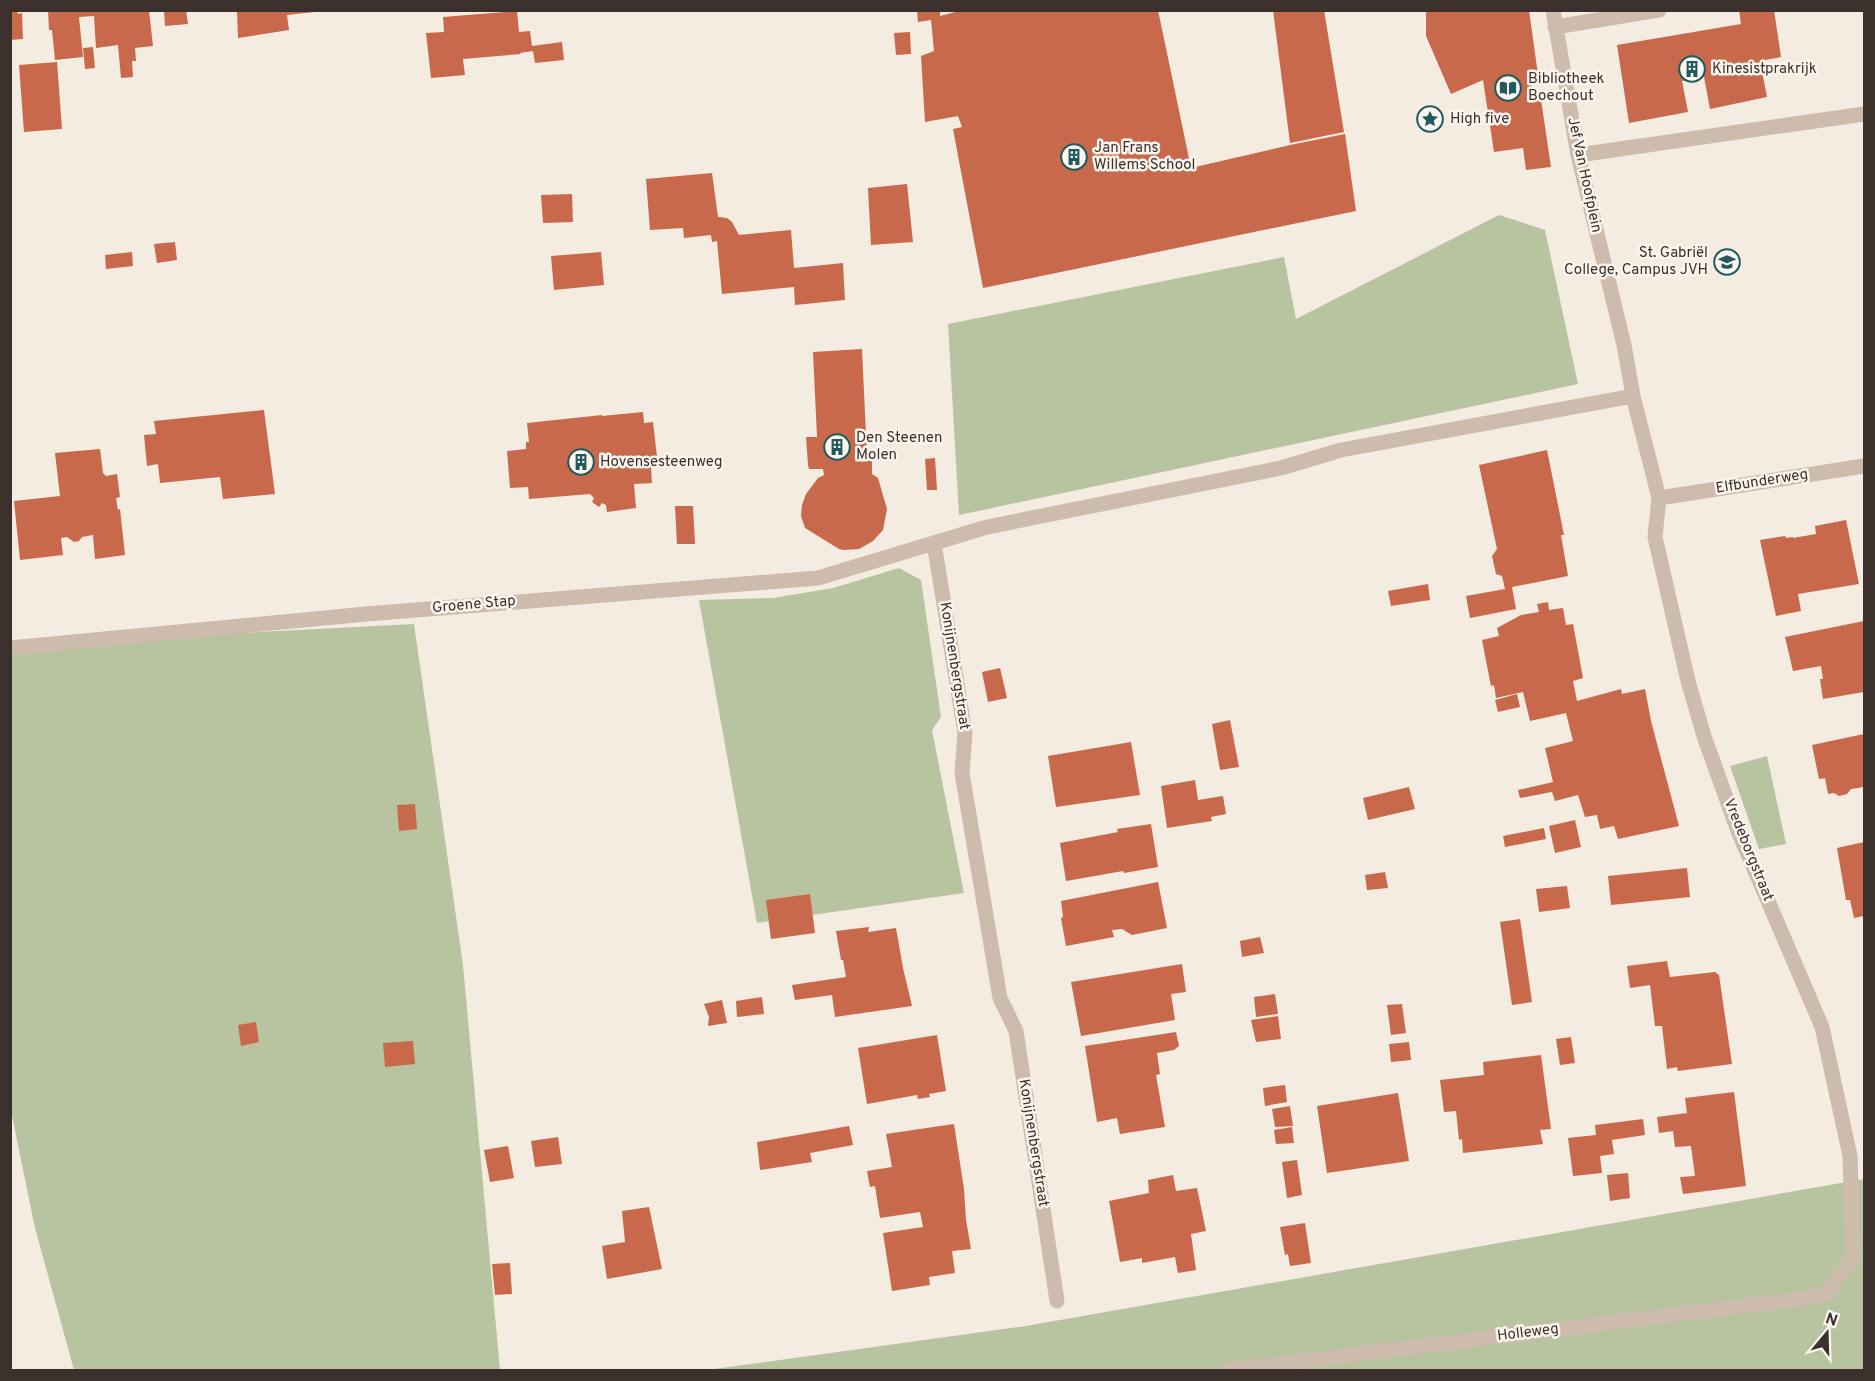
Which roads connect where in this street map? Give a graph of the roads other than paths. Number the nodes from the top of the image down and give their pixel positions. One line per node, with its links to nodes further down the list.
1 (1553, 10): 3 (street, Jef Van Hoofplein)
2 (1659, 10): 3 (street)
3 (1555, 27): 5 (street, Jef Van Hoofplein)
4 (1864, 114): 5 (street)
5 (1578, 155): 6 (street, Jef Van Hoofplein)
6 (1633, 396): 8 (street, Vredeborgstraat); 9 (street)
7 (1864, 466): 8 (street, Elfbunderweg)
8 (1659, 498): 11 (street, Vredeborgstraat)
9 (934, 543): 10 (street, Groene Stap); 12 (street, Konijnenbergstraat)
10 (10, 648)
11 (1826, 1294): 13 (street, Holleweg)
12 (1057, 1301)
13 (1230, 1371)

